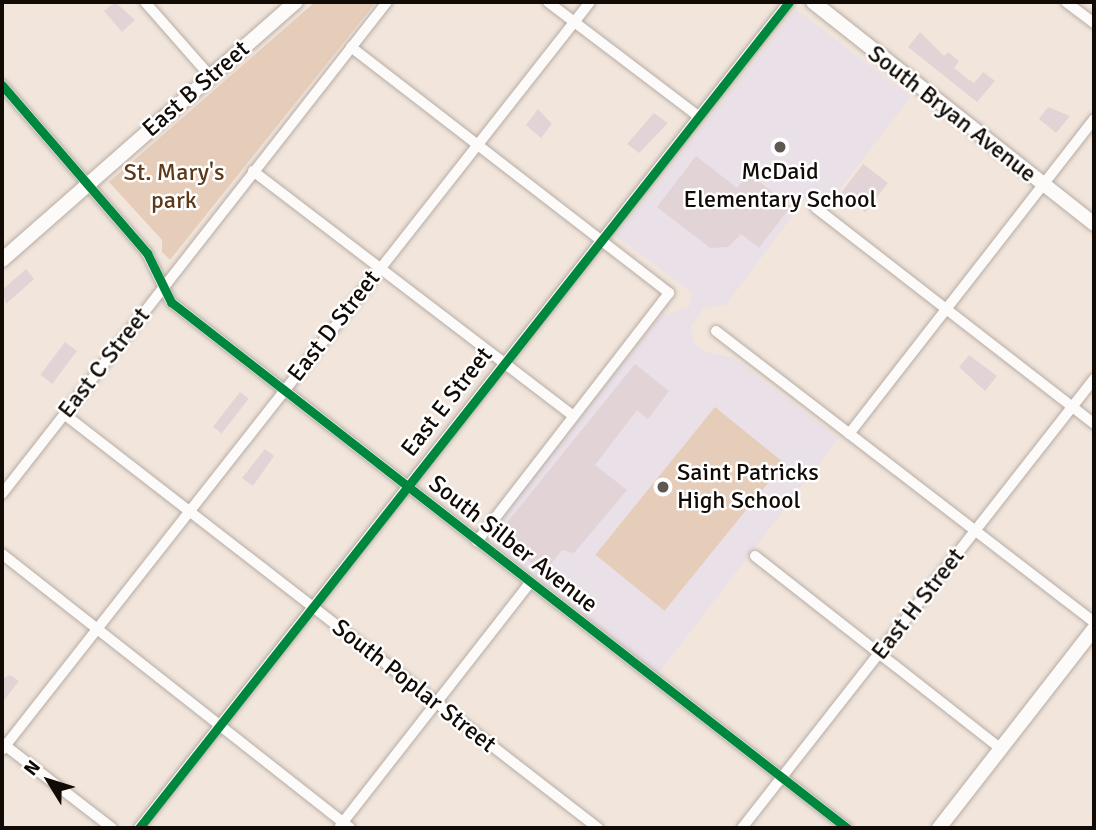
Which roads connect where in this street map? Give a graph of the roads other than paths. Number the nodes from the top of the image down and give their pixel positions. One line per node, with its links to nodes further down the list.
1 (145, 2): 12 (street)
2 (296, 2): 12 (main road, East B Street)
3 (387, 2): 11 (street, East C Street)
4 (548, 2): 9 (street)
5 (590, 2): 9 (street, East D Street)
6 (789, 2): 14 (street, East E Street)
7 (813, 2): 19 (main road, South Bryan Avenue)
8 (1066, 2): 10 (street)
9 (574, 22): 14 (street); 16 (street, East D Street)
10 (1094, 23)
11 (351, 47): 16 (street); 17 (street, East C Street)
12 (210, 76): 18 (main road, East B Street)
13 (2, 85): 18 (street, South Silber Avenue)
14 (698, 116): 22 (street, East E Street)
15 (1094, 119): 19 (street)
16 (477, 145): 22 (street); 24 (street, East D Street)
17 (253, 171): 24 (street); 25 (street, East C Street)
18 (89, 183): 23 (main road, East B Street); 25 (street, South Silber Avenue)
19 (1043, 184): 21 (main road, South Bryan Avenue); 26 (street)
20 (816, 208): 26 (street)
21 (1094, 224)
22 (600, 240): 28 (street, East E Street); 33 (street)
23 (2, 260)
24 (379, 267): 28 (street); 30 (street, East D Street)
25 (161, 290): 30 (street, South Silber Avenue); 32 (street, East C Street)
26 (947, 307): 31 (street); 35 (street)
27 (716, 331): 35 (street)
28 (503, 362): 33 (street); 36 (street, East E Street)
29 (1094, 379): 31 (street, East H Street)
30 (284, 391): 36 (street, South Silber Avenue); 38 (street, East D Street)
31 (1072, 407): 34 (street); 39 (street, East H Street)
32 (64, 414): 37 (street, East C Street); 38 (street, South Poplar Street)
33 (573, 416): 40 (street)
34 (1094, 424)
35 (849, 433): 39 (street)
36 (406, 486): 40 (street, South Silber Avenue); 44 (street, East E Street)
37 (2, 494)
38 (191, 512): 44 (street, South Poplar Street); 46 (street, East D Street)
39 (975, 531): 45 (street); 48 (street, East H Street)
40 (477, 541): 43 (street, South Silber Avenue)
41 (2, 554): 46 (street)
42 (755, 556): 48 (street)
43 (530, 583): 49 (street); 53 (street, South Silber Avenue)
44 (312, 607): 49 (street, South Poplar Street); 50 (street, East E Street)
45 (1094, 622)
46 (98, 629): 50 (street); 51 (street, East D Street)
47 (1094, 629): 52 (main road)
48 (879, 653): 52 (street); 53 (street, East H Street)
49 (436, 703): 54 (street); 57 (street, South Poplar Street)
50 (220, 725): 54 (street); 56 (street, East E Street)
51 (3, 746): 55 (street)
52 (1001, 749): 60 (main road)
53 (782, 777): 58 (street, East H Street); 59 (street, South Silber Avenue)
54 (344, 826)
55 (111, 828)
56 (139, 828)
57 (598, 828)
58 (742, 828)
59 (848, 828)
60 (939, 828)

